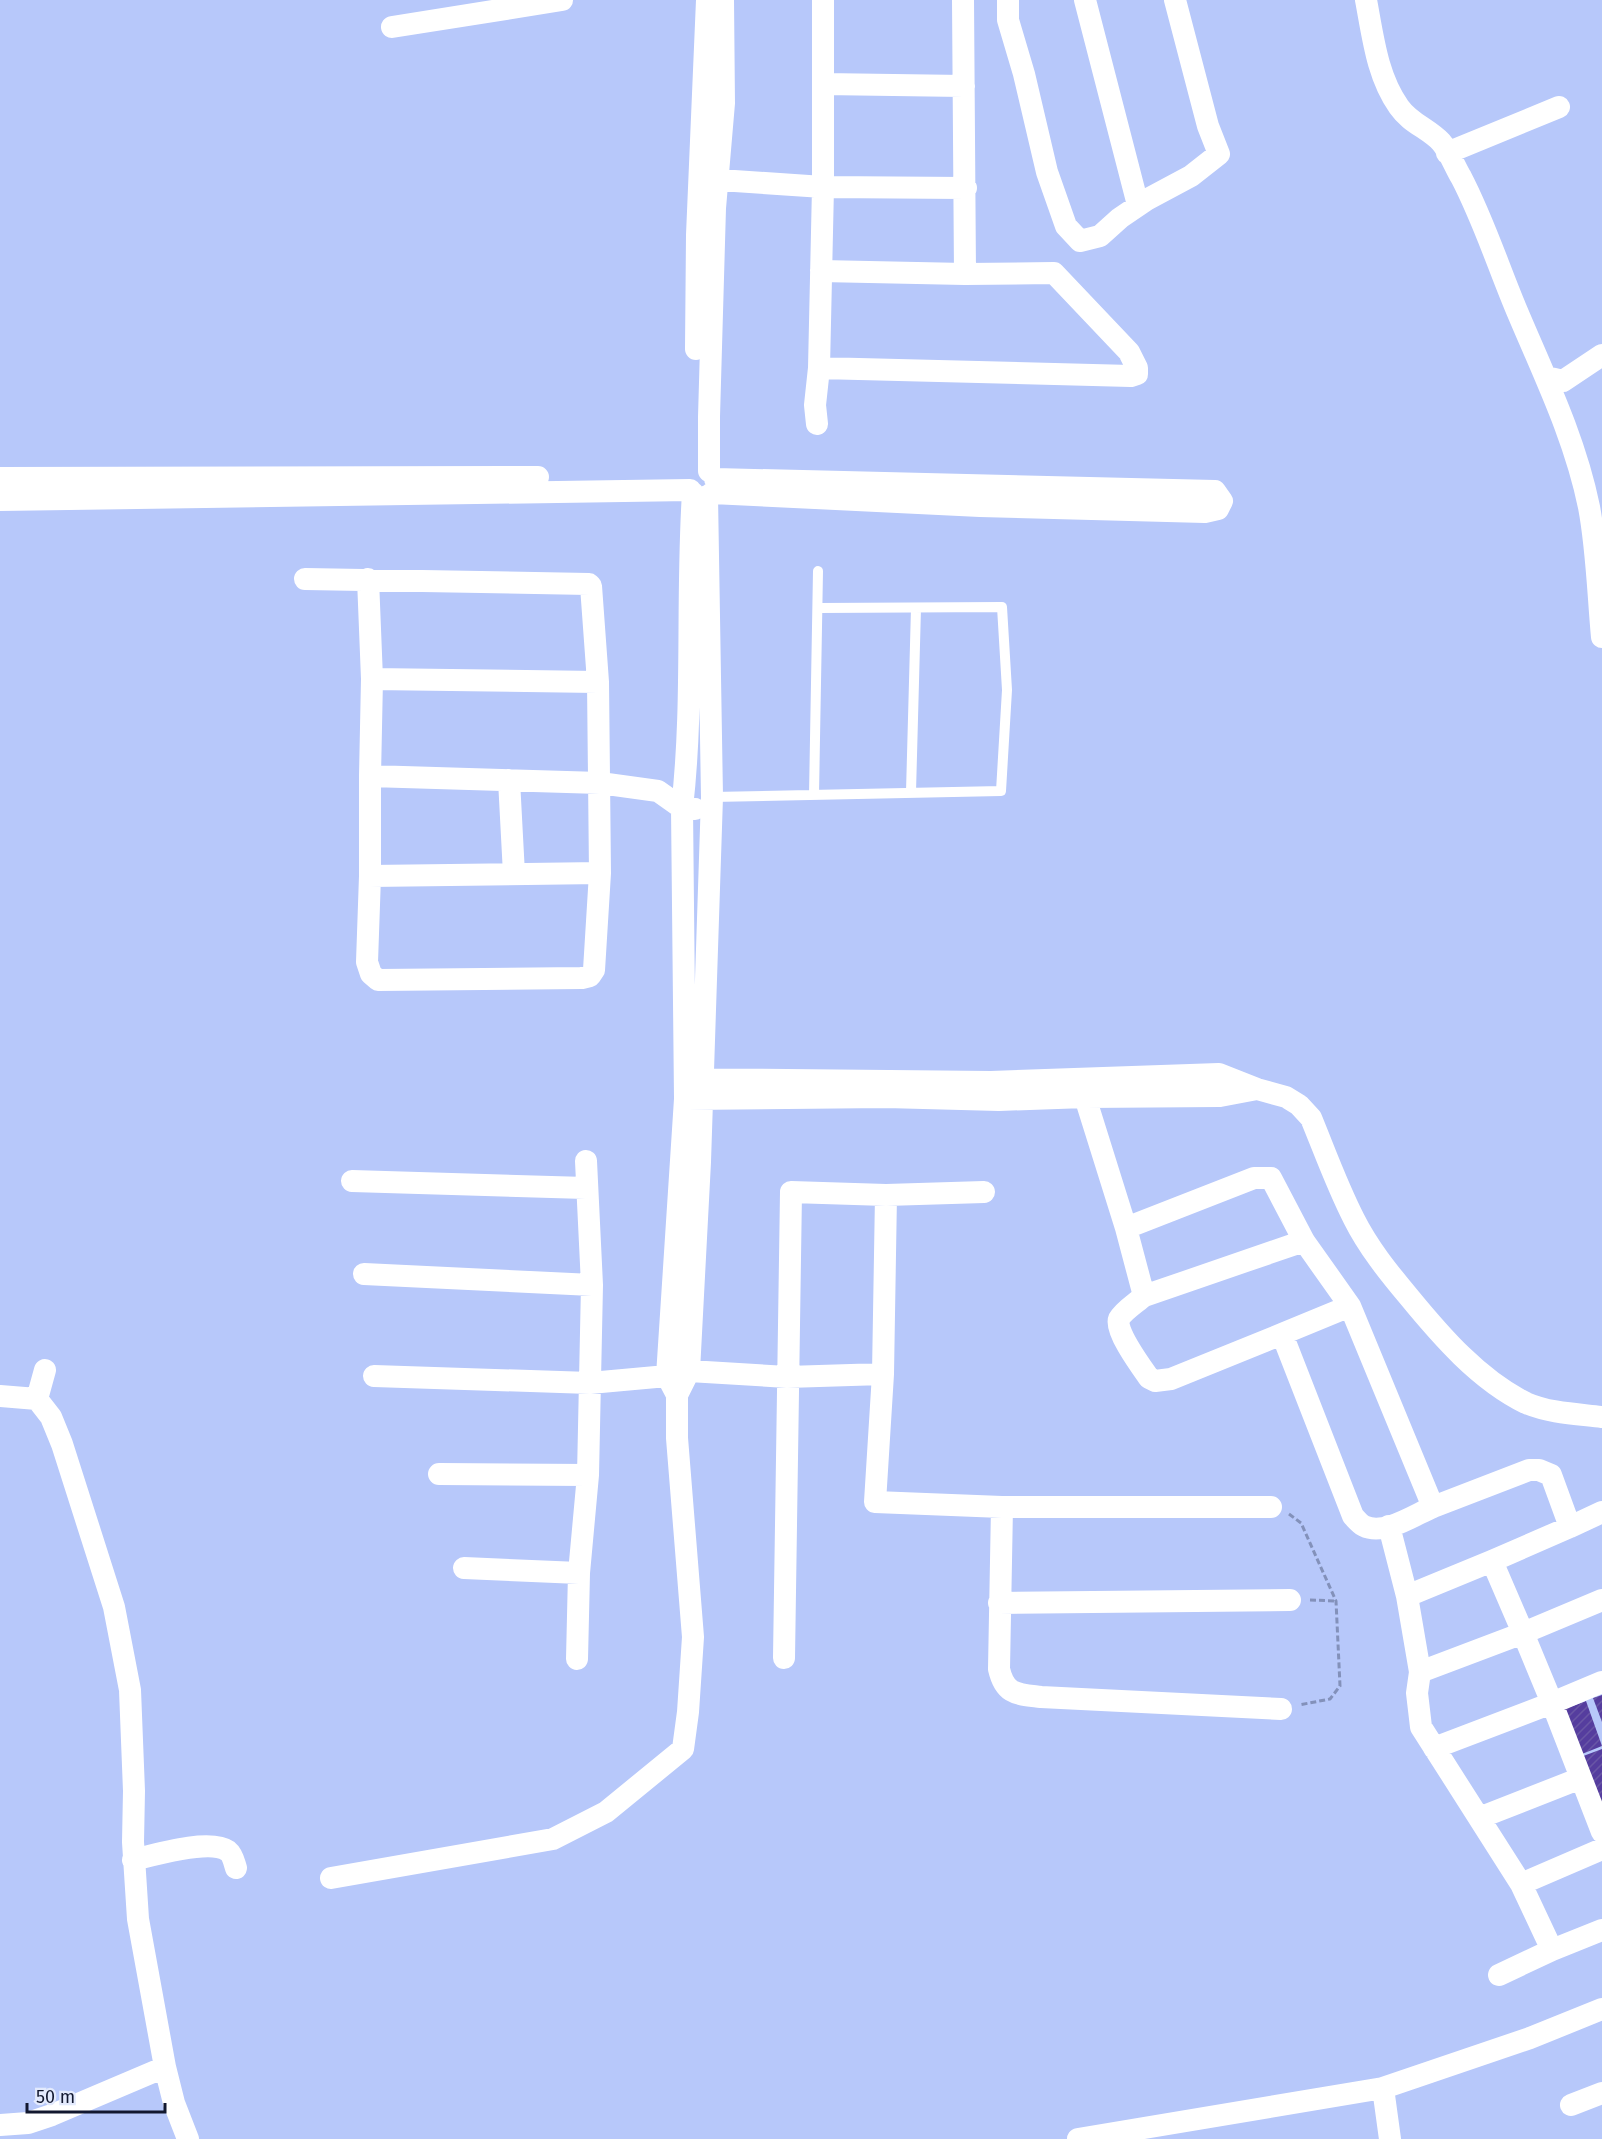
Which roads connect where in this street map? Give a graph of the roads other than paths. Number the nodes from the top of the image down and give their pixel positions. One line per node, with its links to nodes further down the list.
1 (562, 0): 10 (street)
2 (707, 0): 15 (street)
3 (723, 0): 15 (street)
4 (823, 0): 11 (street)
5 (963, 0): 12 (street)
6 (1008, 0): 18 (street)
7 (1085, 0): 18 (street)
8 (1175, 0): 18 (street)
9 (1366, 0): 14 (street)
10 (392, 27)
11 (823, 84): 12 (street); 16 (street)
12 (964, 86): 17 (street)
13 (1559, 107): 14 (street)
14 (1447, 153): 23 (street)
15 (709, 179): 16 (street); 26 (street)
16 (823, 187): 17 (street); 19 (street)
17 (966, 188): 20 (street)
18 (1138, 206)
19 (821, 271): 20 (street); 22 (street)
20 (964, 274): 22 (street)
21 (1602, 355): 23 (street)
22 (819, 368): 24 (street)
23 (1546, 378): 33 (street)
24 (817, 424)
25 (0, 478): 26 (street)
26 (701, 484): 26 (street); 27 (street); 36 (street); 37 (street)
27 (0, 500)
28 (818, 571): 31 (lane)
29 (305, 579): 30 (street)
30 (368, 579): 34 (street); 35 (street)
31 (819, 608): 32 (lane); 43 (lane)
32 (916, 608): 42 (lane); 42 (lane)
33 (1602, 637)
34 (372, 679): 35 (street); 38 (street)
35 (598, 682): 40 (street)
36 (710, 765): 37 (street); 44 (street)
37 (687, 766): 41 (street); 45 (street)
38 (370, 776): 39 (street); 48 (street)
39 (509, 780): 40 (street); 47 (street)
40 (600, 783): 41 (street); 46 (street)
41 (658, 790): 45 (street)
42 (911, 792): 43 (lane)
43 (814, 795): 44 (lane)
44 (712, 803): 45 (street); 49 (street)
45 (682, 808): 49 (street)
46 (600, 873): 47 (street); 48 (street)
47 (514, 874): 48 (street)
48 (370, 876)
49 (693, 1089): 50 (street); 51 (street); 68 (street)
50 (1257, 1089): 51 (street); 72 (street)
51 (1085, 1097): 57 (street)
52 (586, 1161): 54 (street)
53 (352, 1181): 54 (street)
54 (586, 1188): 60 (street)
55 (984, 1192): 56 (street)
56 (886, 1195): 65 (street); 67 (street)
57 (1126, 1228): 58 (street); 61 (street)
58 (1304, 1241): 61 (street); 62 (street)
59 (364, 1274): 60 (street)
60 (592, 1285): 69 (street)
61 (1143, 1296): 63 (street)
62 (1350, 1306): 63 (street); 77 (street)
63 (1282, 1334): 79 (street)
64 (45, 1370): 71 (street)
65 (883, 1374): 67 (street); 75 (street)
66 (374, 1376): 69 (street)
67 (787, 1377): 68 (street); 89 (street)
68 (678, 1381): 69 (street); 102 (street)
69 (590, 1383): 74 (street)
70 (0, 1396): 71 (street)
71 (37, 1399): 100 (street)
72 (1602, 1417)
73 (439, 1474): 74 (street)
74 (588, 1475): 83 (street)
75 (1002, 1507): 76 (street); 87 (street)
76 (1271, 1507)
77 (1433, 1507): 79 (street); 80 (street)
78 (1602, 1512): 80 (street)
79 (1389, 1526): 84 (street)
80 (1570, 1527): 81 (street)
81 (1492, 1562): 84 (street); 88 (street)
82 (464, 1568): 83 (street)
83 (579, 1573): 90 (street)
84 (1407, 1596): 91 (street)
85 (1290, 1600): 87 (street)
86 (1602, 1600): 88 (street)
87 (999, 1603): 94 (street)
88 (1523, 1633): 91 (street); 93 (street)
89 (784, 1658)
90 (577, 1659)
91 (1420, 1672): 95 (street)
92 (1602, 1682): 93 (street)
93 (1551, 1702): 95 (street); 96 (street)
94 (1281, 1709)
95 (1434, 1748): 97 (street)
96 (1581, 1778): 97 (street); 98 (street)
97 (1479, 1818): 103 (street)
98 (1602, 1832)
99 (1602, 1849): 103 (street)
100 (133, 1860): 101 (street); 108 (street)
101 (236, 1868)
102 (331, 1878)
103 (1521, 1884): 105 (street)
104 (1602, 1930): 105 (street)
105 (1552, 1950): 106 (street)
106 (1499, 1975)
107 (1602, 2009): 109 (street)
108 (165, 2067): 112 (street); 113 (street)
109 (1383, 2088): 114 (street); 115 (street)
110 (1602, 2093): 111 (street)
111 (1570, 2105)
112 (0, 2125)
113 (188, 2139)
114 (1078, 2139)
115 (1390, 2139)

